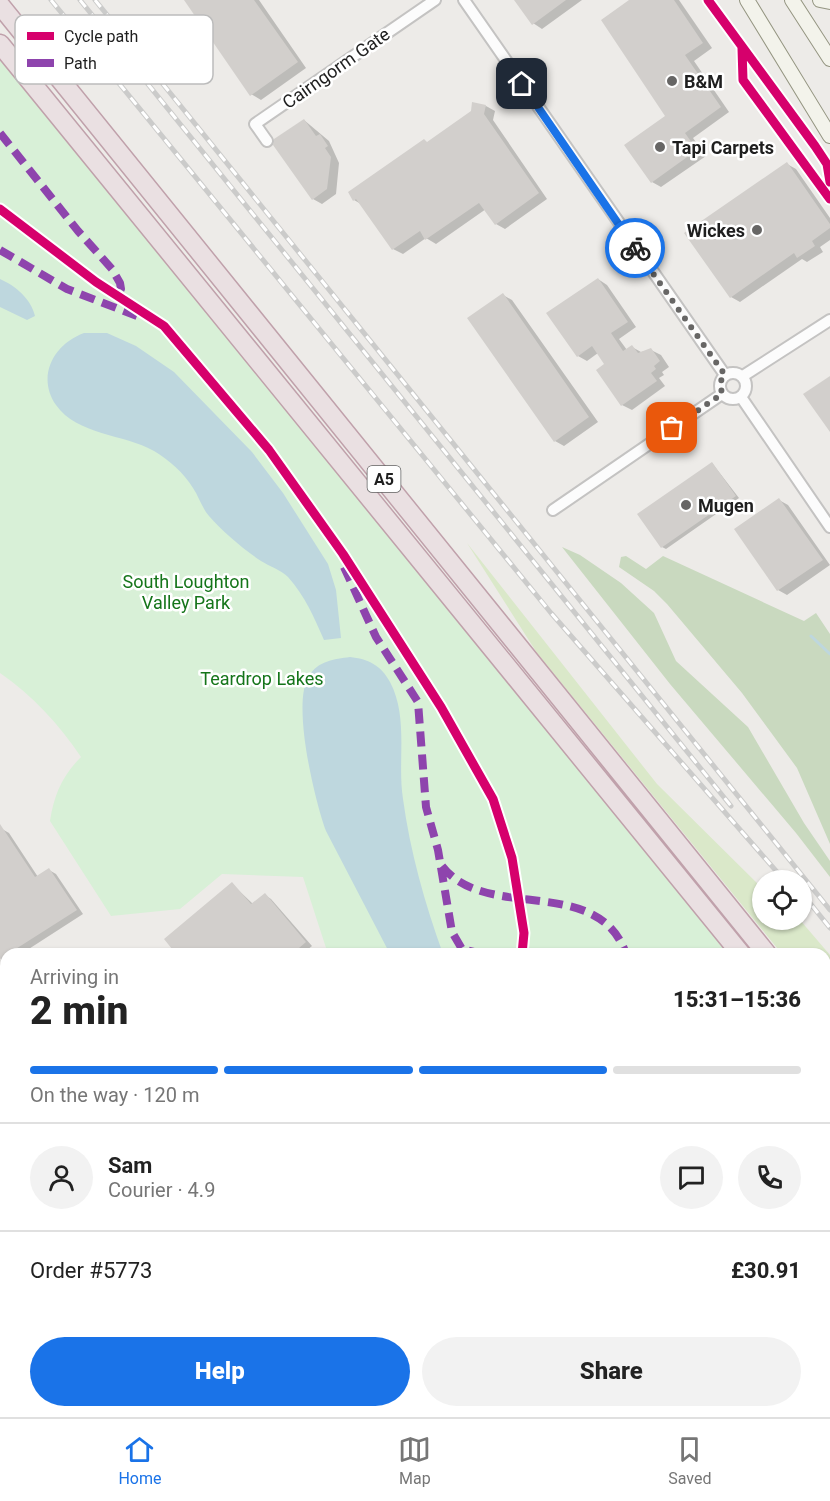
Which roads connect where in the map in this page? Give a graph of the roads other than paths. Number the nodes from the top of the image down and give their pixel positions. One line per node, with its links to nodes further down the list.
1 (435, 0): 15 (street, Cairngorm Gate)
2 (464, 0): 17 (street)
3 (747, 0): 14 (street)
4 (792, 0): 10 (street)
5 (820, 0): 6 (street)
6 (830, 2)
7 (0, 4): 8 (highway, A5)
8 (15, 23)
9 (0, 44): 11 (highway, A5)
10 (829, 54)
11 (15, 62)
12 (33, 84): 23 (highway, A5)
13 (65, 84): 24 (highway, A5)
14 (830, 136)
15 (267, 141)
16 (830, 320): 18 (street)
17 (725, 375): 18 (street); 19 (street)
18 (743, 376): 20 (street)
19 (722, 394): 20 (street); 21 (street)
20 (741, 397): 22 (street)
21 (553, 510)
22 (830, 527)
23 (736, 948)
24 (762, 948)

